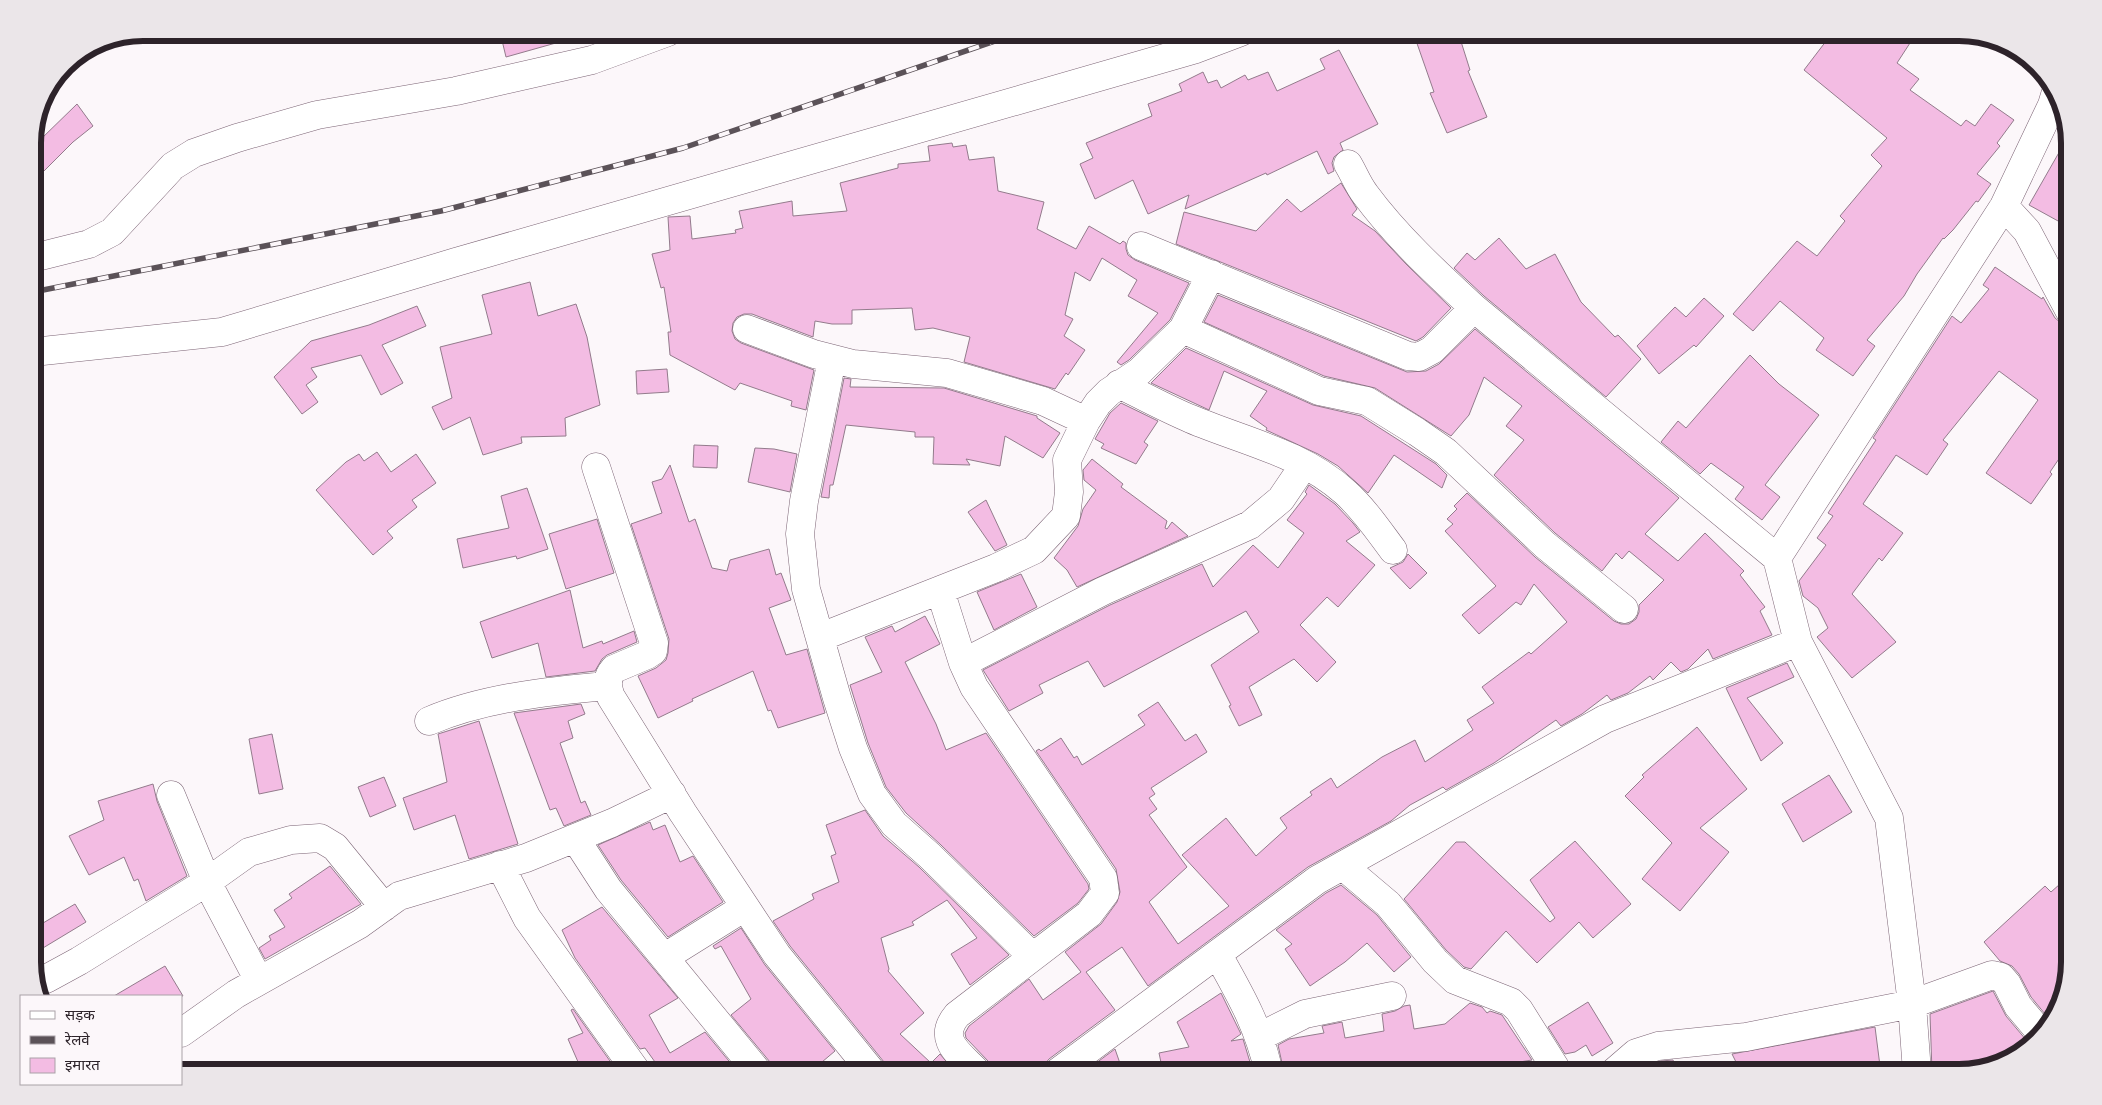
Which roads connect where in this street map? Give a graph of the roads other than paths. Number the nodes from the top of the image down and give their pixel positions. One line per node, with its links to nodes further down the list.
1 (644, 41): 7 (street)
2 (1217, 41): 13 (street)
3 (2052, 104): 5 (street)
4 (1348, 164): 10 (street)
5 (2004, 206): 9 (street); 20 (street)
6 (1141, 246): 8 (street)
7 (41, 256)
8 (1211, 274): 10 (street); 12 (street)
9 (2061, 295)
10 (1474, 308): 20 (street)
11 (747, 329): 14 (street)
12 (1183, 329): 15 (street); 22 (street)
13 (41, 351)
14 (832, 359): 16 (street); 23 (street)
15 (1119, 384): 16 (street); 17 (street)
16 (1086, 420): 21 (street)
17 (1304, 465): 19 (street); 25 (street)
18 (596, 466): 26 (street)
19 (1394, 550)
20 (1777, 558): 24 (street)
21 (940, 590): 23 (street); 25 (street)
22 (1624, 609)
23 (821, 637): 37 (street)
24 (1798, 642): 32 (street); 42 (street)
25 (963, 663): 37 (street)
26 (607, 686): 27 (street); 28 (street)
27 (429, 721)
28 (672, 794): 30 (street); 34 (street)
29 (171, 795): 33 (street)
30 (575, 838): 31 (street); 38 (street)
31 (500, 865): 35 (street); 46 (street)
32 (1343, 866): 36 (street); 52 (street)
33 (207, 882): 35 (street); 39 (street); 40 (street)
34 (745, 906): 38 (street); 48 (street)
35 (384, 907): 40 (street)
36 (1218, 955): 45 (street); 50 (street)
37 (1032, 956): 49 (street)
38 (665, 957): 47 (street)
39 (43, 980)
40 (259, 981): 44 (street)
41 (1392, 996): 45 (street)
42 (1912, 1004): 43 (street); 53 (street); 54 (street)
43 (2036, 1028)
44 (182, 1032)
45 (1259, 1037): 51 (street)
46 (631, 1064)
47 (752, 1064)
48 (866, 1064)
49 (970, 1064)
50 (1069, 1064)
51 (1267, 1064)
52 (1553, 1064)
53 (1623, 1064)
54 (1916, 1064)

